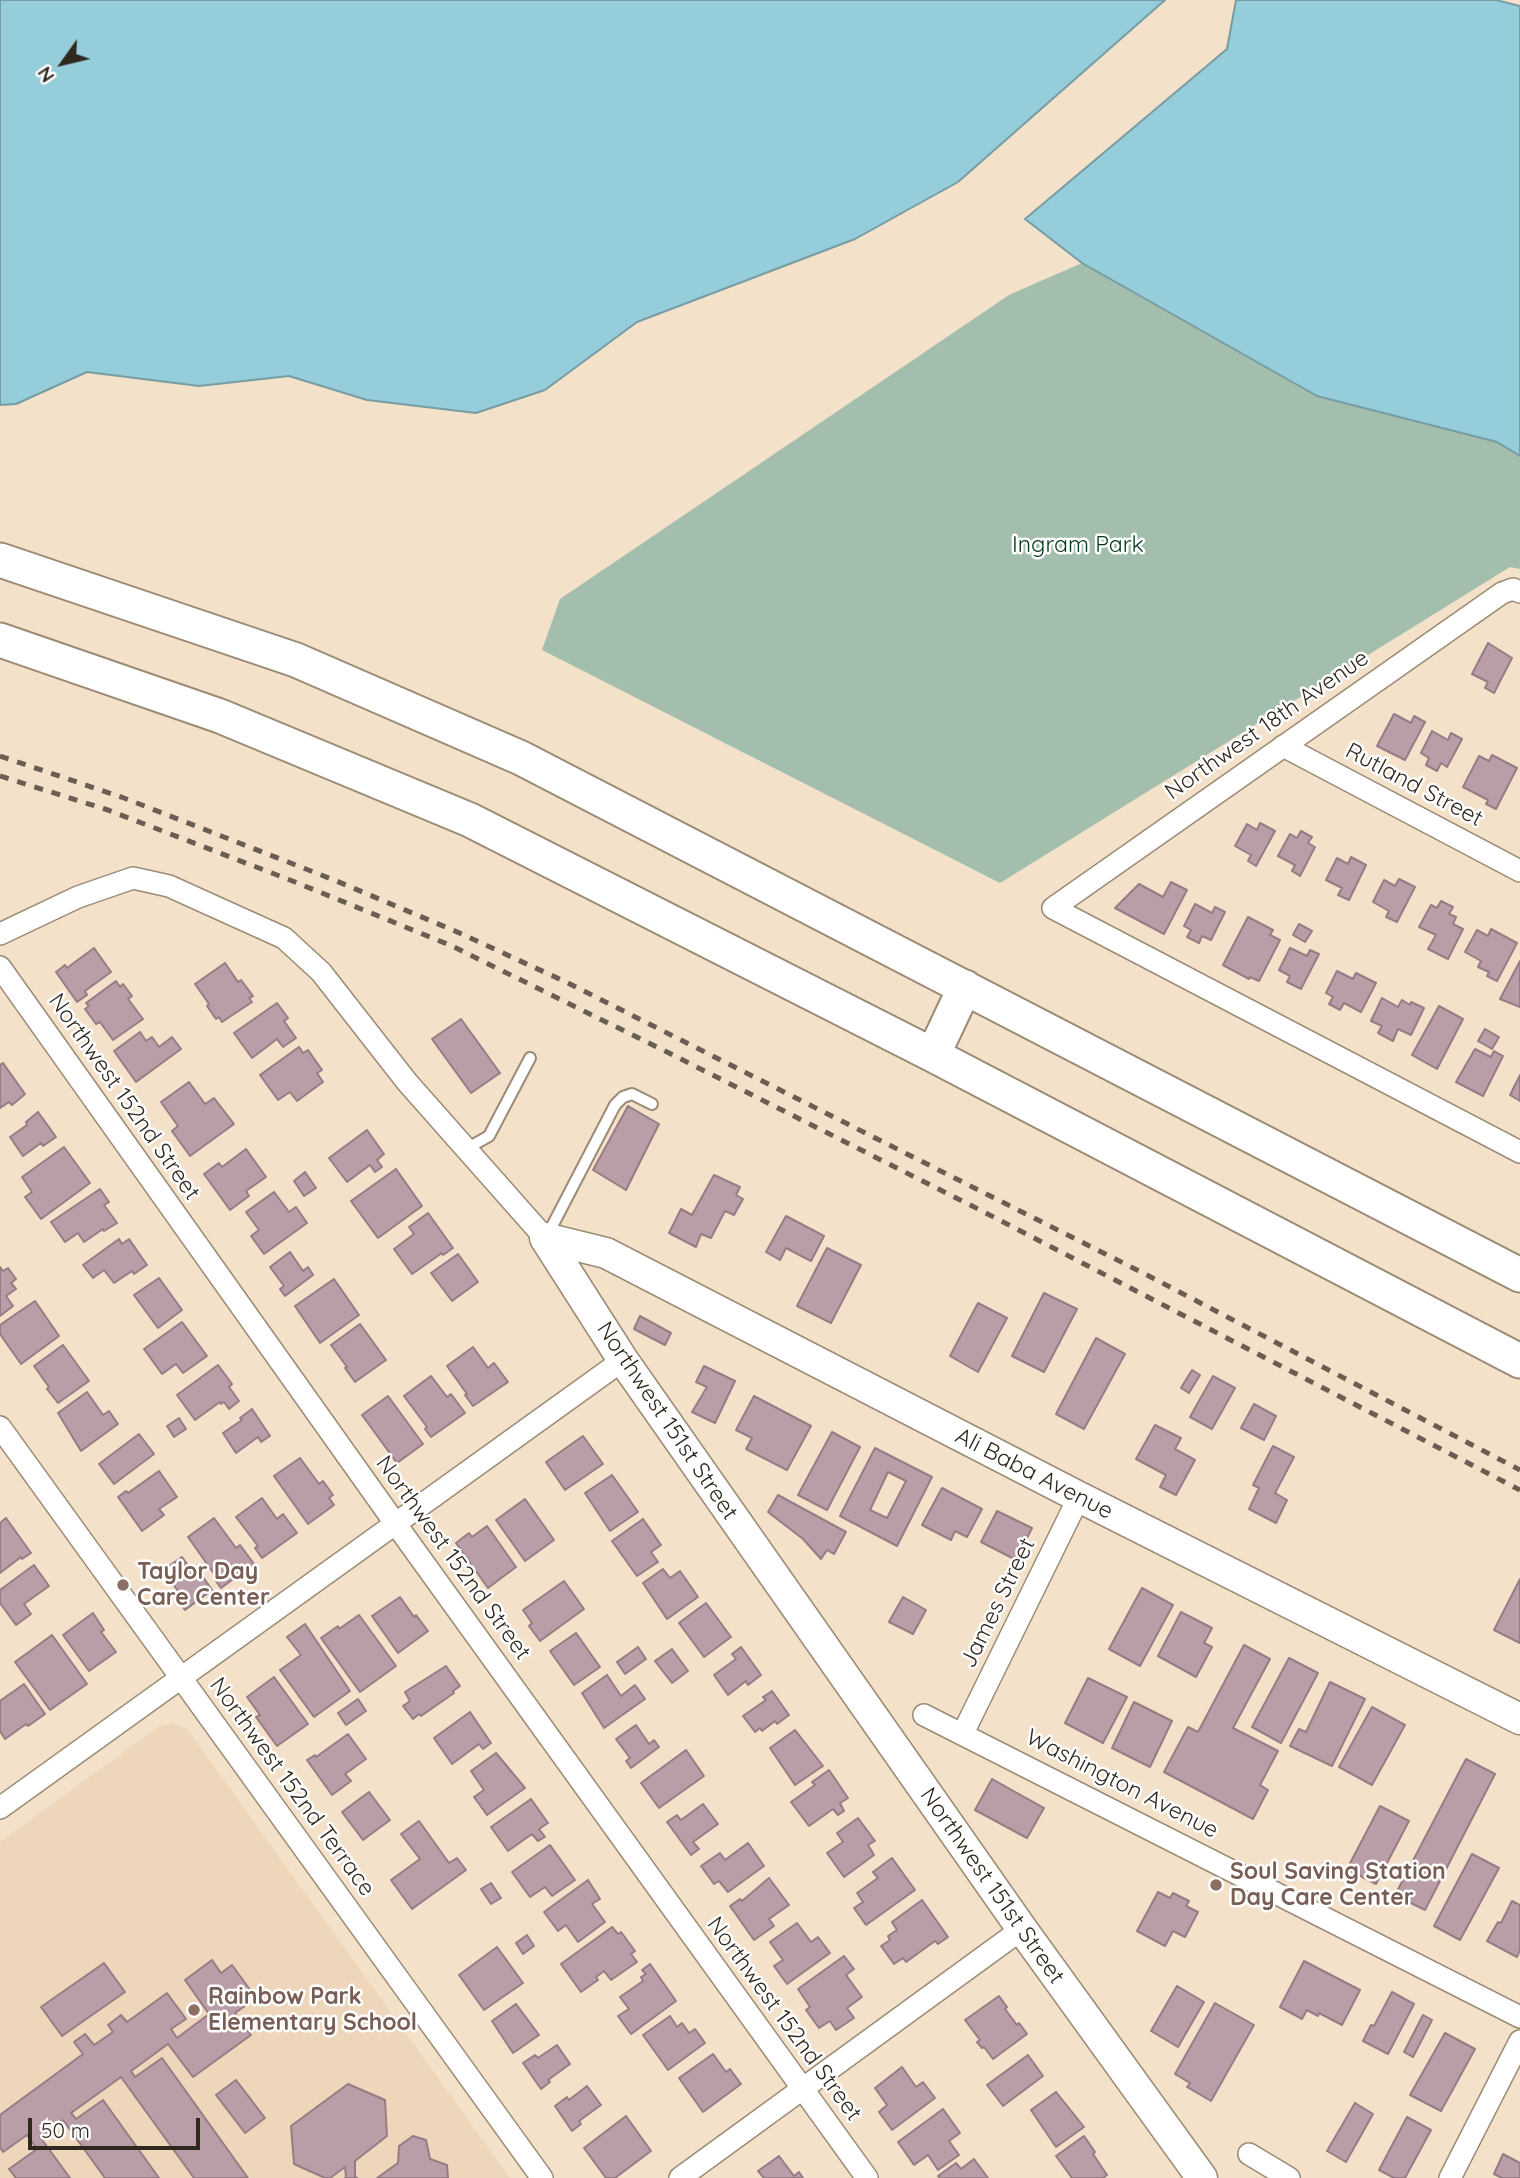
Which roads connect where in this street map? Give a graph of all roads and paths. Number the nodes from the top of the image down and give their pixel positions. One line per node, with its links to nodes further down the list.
1 (0, 560): 8 (main road)
2 (1517, 591): 4 (street, Northwest 18th Avenue)
3 (0, 640): 9 (main road)
4 (1283, 746): 5 (street, Rutland Street); 13 (street, Northwest 18th Avenue)
5 (1520, 871)
6 (0, 934): 12 (street, Northwest 151st Street)
7 (0, 967): 20 (street, Northwest 152nd Street)
8 (965, 987): 9 (main road); 15 (main road)
9 (933, 1055): 17 (main road)
10 (530, 1058): 12 (lane)
11 (652, 1104): 14 (lane)
12 (466, 1149): 14 (street, Northwest 151st Street)
13 (1520, 1152)
14 (545, 1238): 16 (street, Northwest 151st Street); 19 (street, Ali Baba Avenue)
15 (1520, 1275)
16 (623, 1360): 20 (street); 26 (street, Northwest 151st Street)
17 (1520, 1361)
18 (0, 1427): 21 (street, Northwest 152nd Terrace)
19 (1079, 1497): 23 (street, Ali Baba Avenue); 24 (street, James Street)
20 (395, 1523): 21 (street); 29 (street, Northwest 152nd Street)
21 (181, 1678): 25 (street); 31 (street, Northwest 152nd Terrace)
22 (924, 1714): 24 (street, Washington Avenue)
23 (1520, 1719)
24 (963, 1733): 27 (street, Washington Avenue)
25 (0, 1808)
26 (1021, 1929): 29 (street); 34 (street, Northwest 151st Street)
27 (1520, 2017)
28 (1520, 2041): 36 (street)
29 (803, 2089): 32 (street); 33 (street, Northwest 152nd Street)
30 (1249, 2154): 35 (street)
31 (542, 2178)
32 (680, 2178)
33 (867, 2178)
34 (1202, 2178)
35 (1289, 2178)
36 (1450, 2178)

